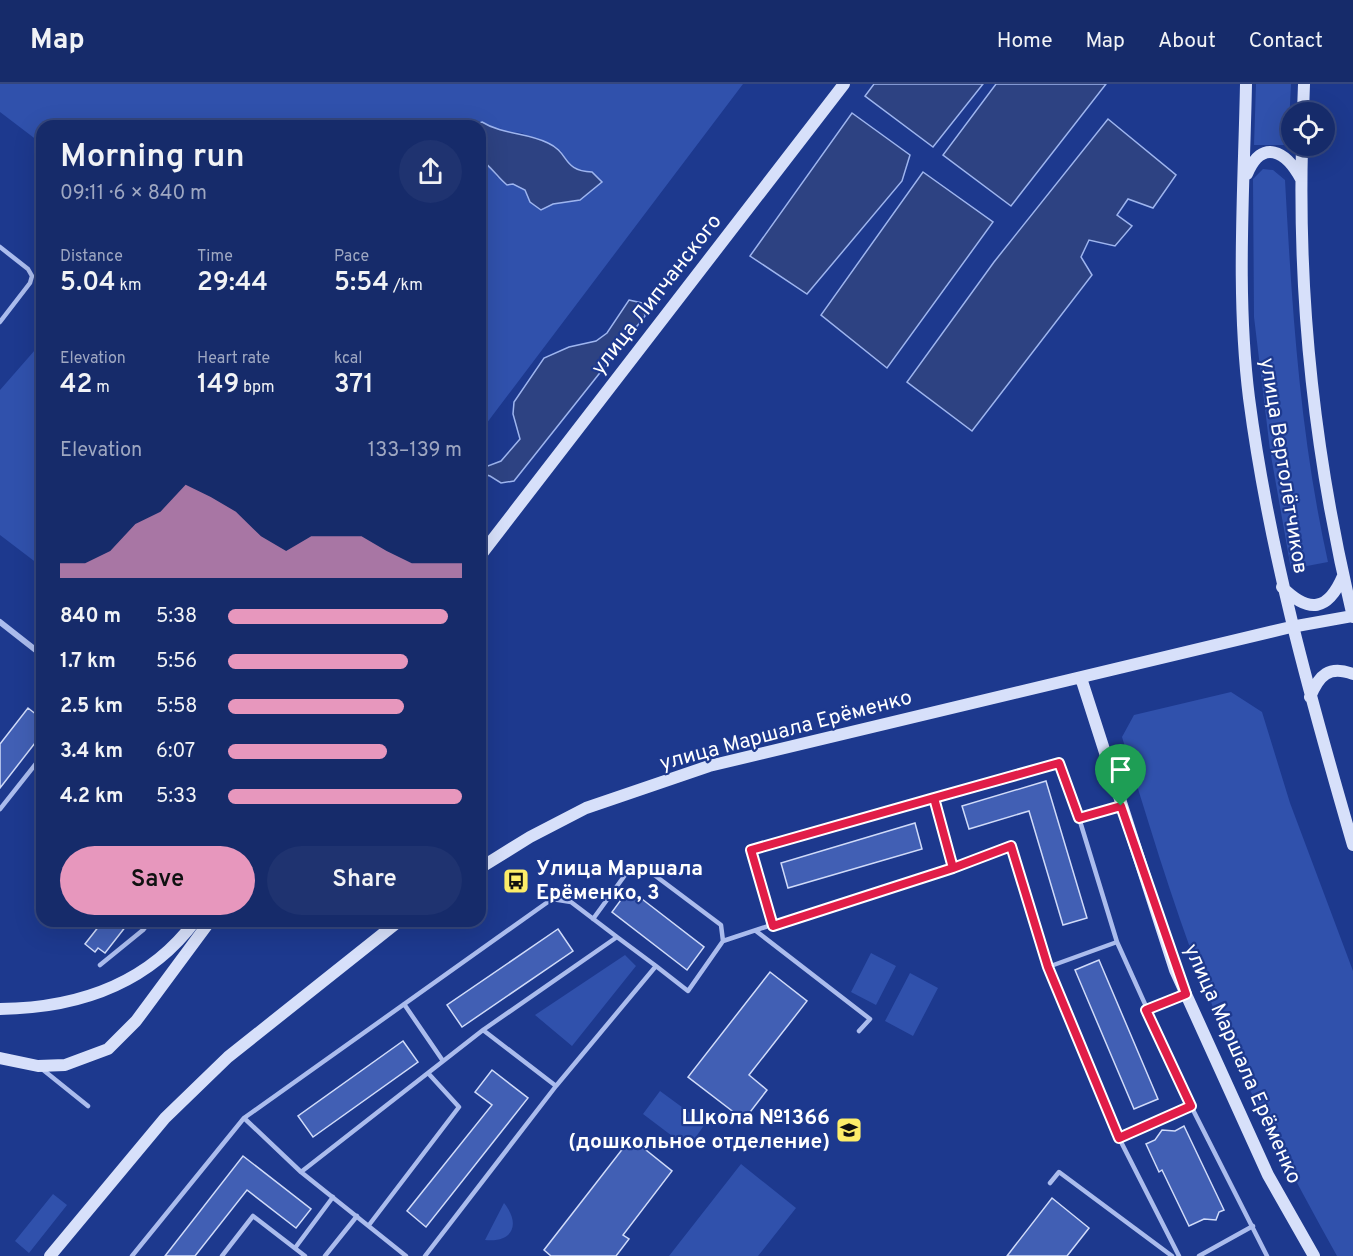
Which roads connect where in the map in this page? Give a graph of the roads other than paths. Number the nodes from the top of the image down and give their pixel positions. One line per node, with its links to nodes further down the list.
1 (844, 84): 10 (street, улица Липчанского)
2 (1246, 84): 6 (street, улица Вертолётчиков)
3 (1304, 84): 4 (street)
4 (1303, 102)
5 (1302, 156): 7 (street, улица Вертолётчиков)
6 (1244, 180): 7 (street); 12 (street, улица Вертолётчиков)
7 (1301, 180): 11 (street, улица Вертолётчиков)
8 (0, 247): 9 (lane)
9 (0, 322)
10 (486, 549)
11 (1343, 576): 12 (street); 13 (street, улица Вертолётчиков)
12 (1282, 587): 15 (street, улица Вертолётчиков)
13 (1353, 616): 15 (street, улица Маршала Ерёменко)
14 (0, 622): 16 (street)
15 (1291, 627): 18 (street, улица Маршала Ерёменко); 19 (street, улица Вертолётчиков)
16 (36, 650)
17 (1353, 674): 19 (street)
18 (1081, 678): 22 (street, улица Маршала Ерёменко); 26 (street, улица Маршала Ерёменко)
19 (1310, 697): 25 (street, улица Вертолётчиков)
20 (36, 764): 23 (lane)
21 (934, 798): 24 (lane); 27 (lane); 29 (lane)
22 (1121, 806): 24 (lane); 41 (street, улица Маршала Ерёменко)
23 (0, 809)
24 (1079, 818): 37 (lane)
25 (1353, 845)
26 (486, 864)
27 (953, 868): 29 (lane); 40 (lane)
28 (593, 919): 35 (lane); 36 (lane); 42 (lane)
29 (773, 926): 34 (lane)
30 (145, 927): 38 (lane)
31 (190, 927): 43 (street)
32 (206, 927): 49 (street)
33 (391, 927): 63 (street)
34 (756, 931): 36 (lane); 46 (lane)
35 (617, 937): 39 (lane); 45 (lane)
36 (723, 942): 39 (lane)
37 (1117, 942): 40 (lane); 44 (lane)
38 (100, 965)
39 (656, 966): 51 (lane)
40 (1048, 967): 55 (lane)
41 (1186, 994): 44 (lane); 74 (street, улица Маршала Ерёменко)
42 (404, 1004): 48 (lane); 54 (lane)
43 (0, 1009)
44 (1146, 1010): 53 (lane)
45 (483, 1030): 48 (lane); 51 (lane)
46 (859, 1031)
47 (0, 1058): 49 (street)
48 (443, 1061): 50 (lane)
49 (38, 1066): 52 (lane)
50 (428, 1073): 56 (lane); 60 (lane)
51 (556, 1086): 69 (lane)
52 (88, 1106)
53 (1191, 1106): 55 (lane); 61 (lane)
54 (244, 1118): 56 (lane); 64 (lane)
55 (1119, 1138): 71 (lane)
56 (300, 1172): 58 (lane)
57 (1050, 1183): 70 (lane)
58 (333, 1197): 59 (lane); 62 (lane)
59 (357, 1216): 60 (lane); 67 (lane)
60 (369, 1225): 68 (lane)
61 (1252, 1226): 72 (lane); 73 (lane)
62 (295, 1248): 65 (lane); 66 (lane)
63 (50, 1256)
64 (132, 1256)
65 (222, 1256)
66 (305, 1256)
67 (325, 1256)
68 (406, 1256)
69 (425, 1256)
70 (1172, 1256)
71 (1179, 1256)
72 (1199, 1256)
73 (1267, 1256)
74 (1314, 1256)

